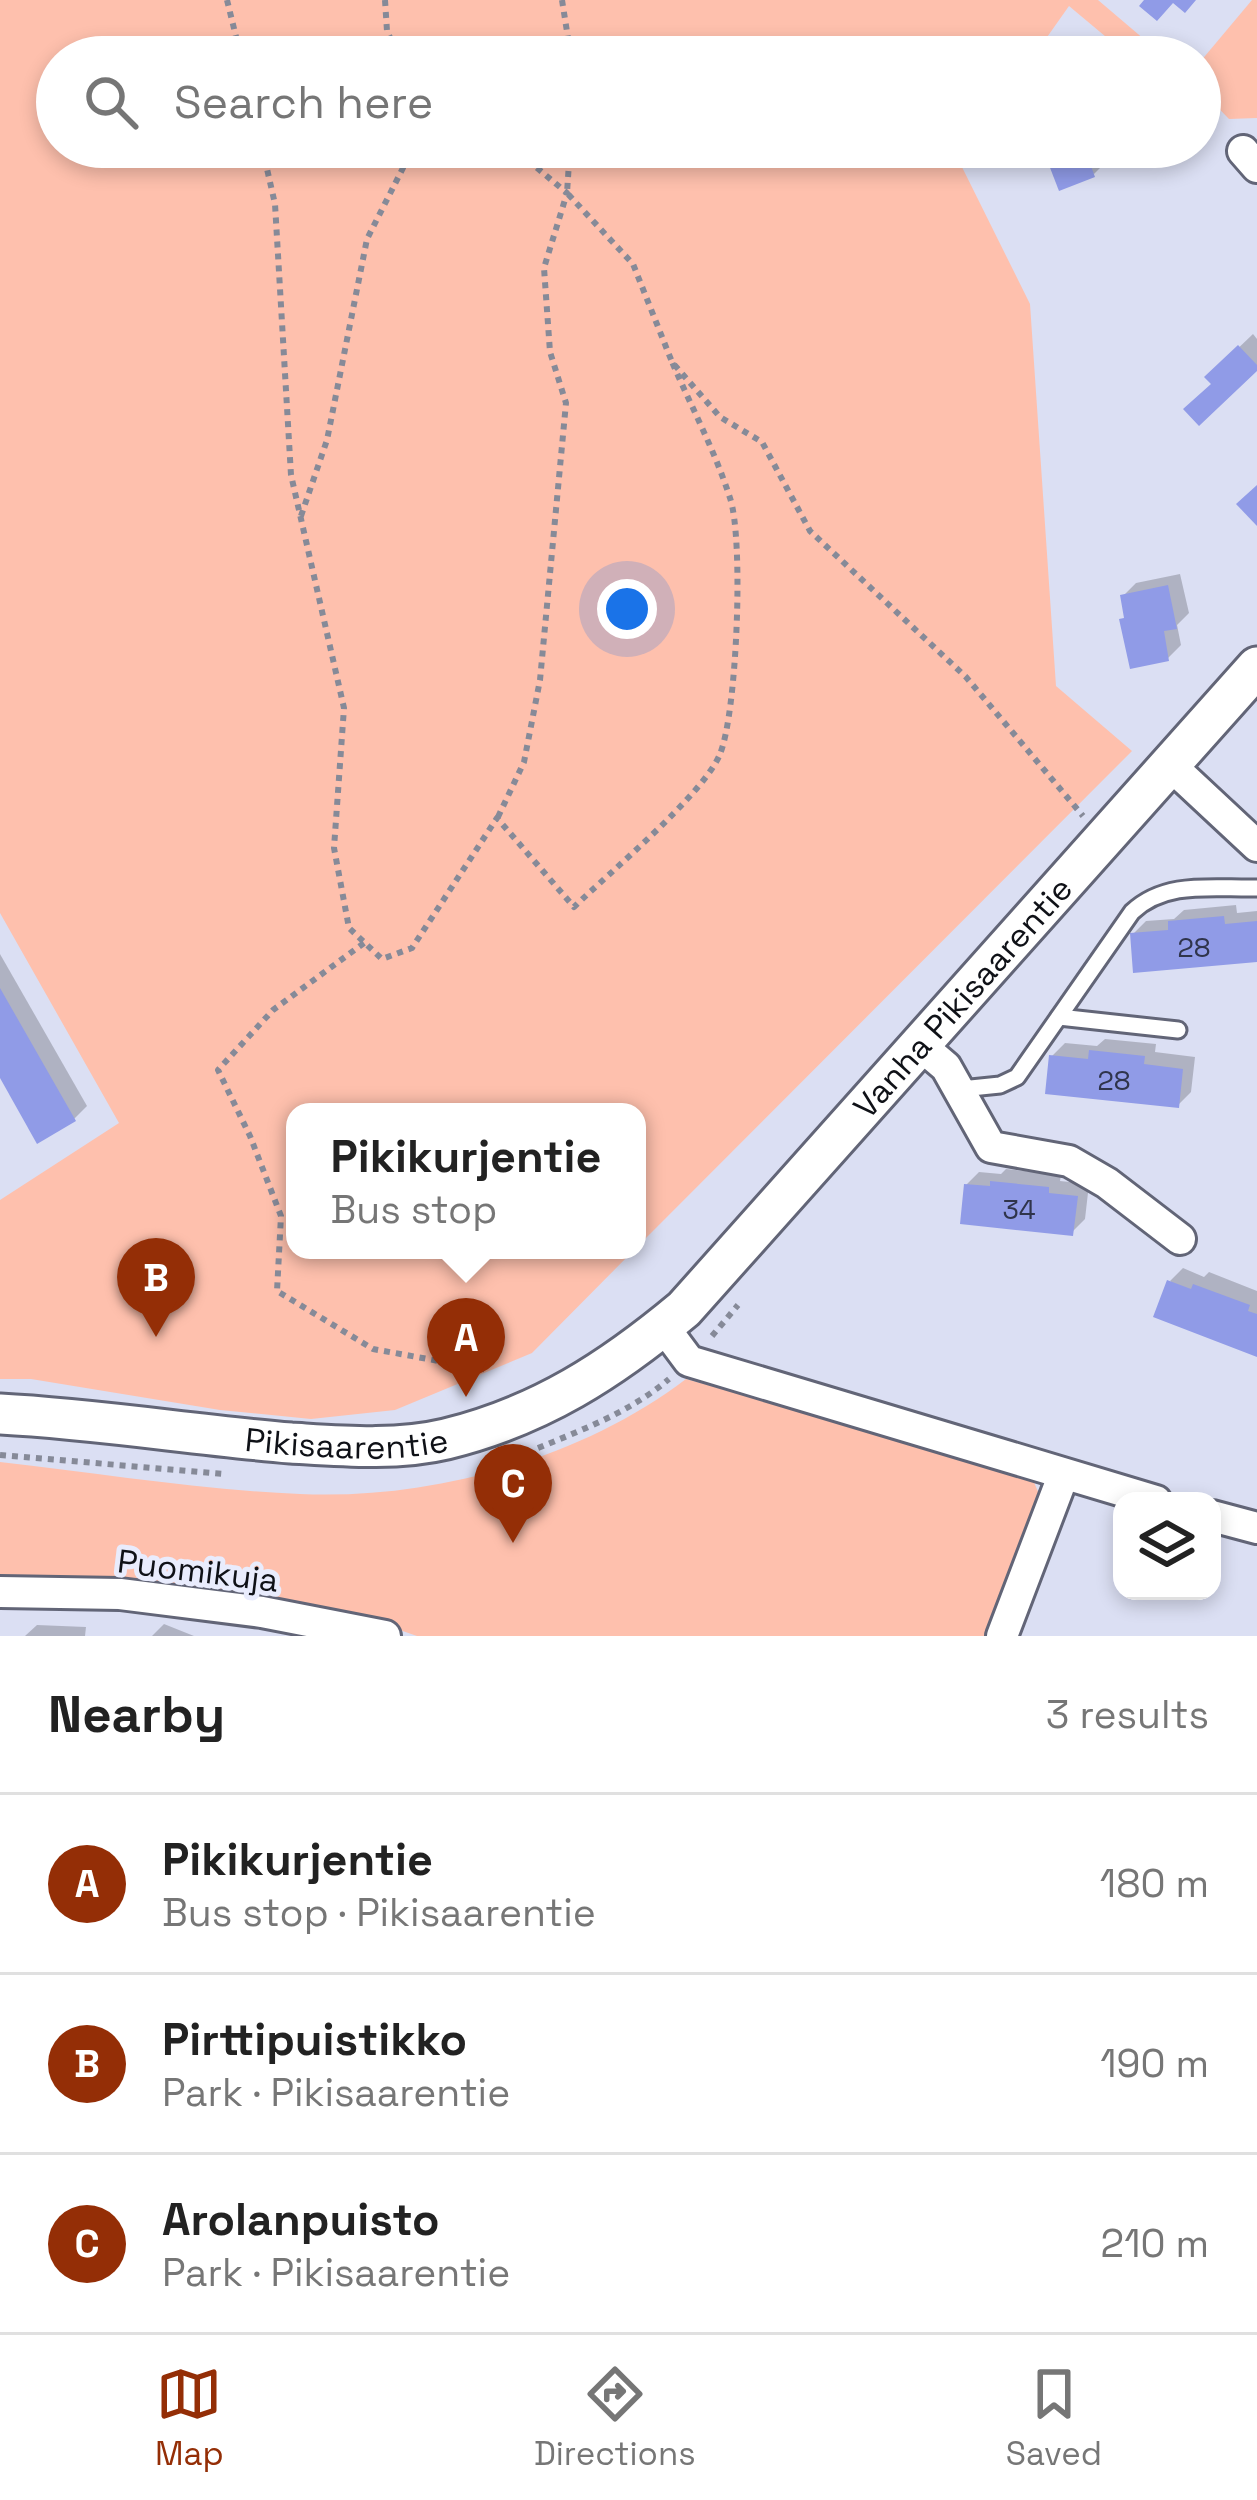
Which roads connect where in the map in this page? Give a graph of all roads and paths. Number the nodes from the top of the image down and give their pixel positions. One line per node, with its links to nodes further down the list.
1 (227, 0): 4 (path)
2 (385, 0): 5 (path)
3 (562, 0): 6 (path)
4 (236, 36)
5 (390, 36)
6 (568, 36)
7 (267, 168): 13 (path)
8 (403, 168): 13 (path)
9 (537, 168): 11 (path)
10 (569, 168): 11 (path)
11 (567, 194): 12 (path); 16 (path)
12 (672, 362): 16 (path); 17 (path)
13 (301, 517): 20 (path)
14 (1257, 667): 15 (street, Vanha Pikisaarentie)
15 (1168, 763): 17 (street, Vanha Pikisaarentie); 18 (street)
16 (497, 818): 20 (path)
17 (1102, 838): 23 (street, Vanha Pikisaarentie)
18 (1257, 847)
19 (1257, 888): 21 (lane)
20 (364, 943): 29 (path)
21 (1059, 1017): 22 (lane); 24 (lane)
22 (1178, 1030)
23 (919, 1044): 24 (street); 27 (street, Vanha Pikisaarentie)
24 (961, 1089): 25 (street)
25 (1180, 1239)
26 (745, 1297): 28 (path)
27 (663, 1326): 28 (street); 30 (street, Pikisaarentie)
28 (689, 1361): 31 (path); 34 (street)
29 (488, 1370)
30 (0, 1414)
31 (535, 1449)
32 (0, 1455): 33 (path)
33 (236, 1475)
34 (1063, 1476): 35 (street); 40 (street)
35 (1123, 1492)
36 (1221, 1518): 37 (street)
37 (1257, 1528)
38 (0, 1592): 39 (street, Puomikuja)
39 (385, 1636)
40 (1002, 1636)

